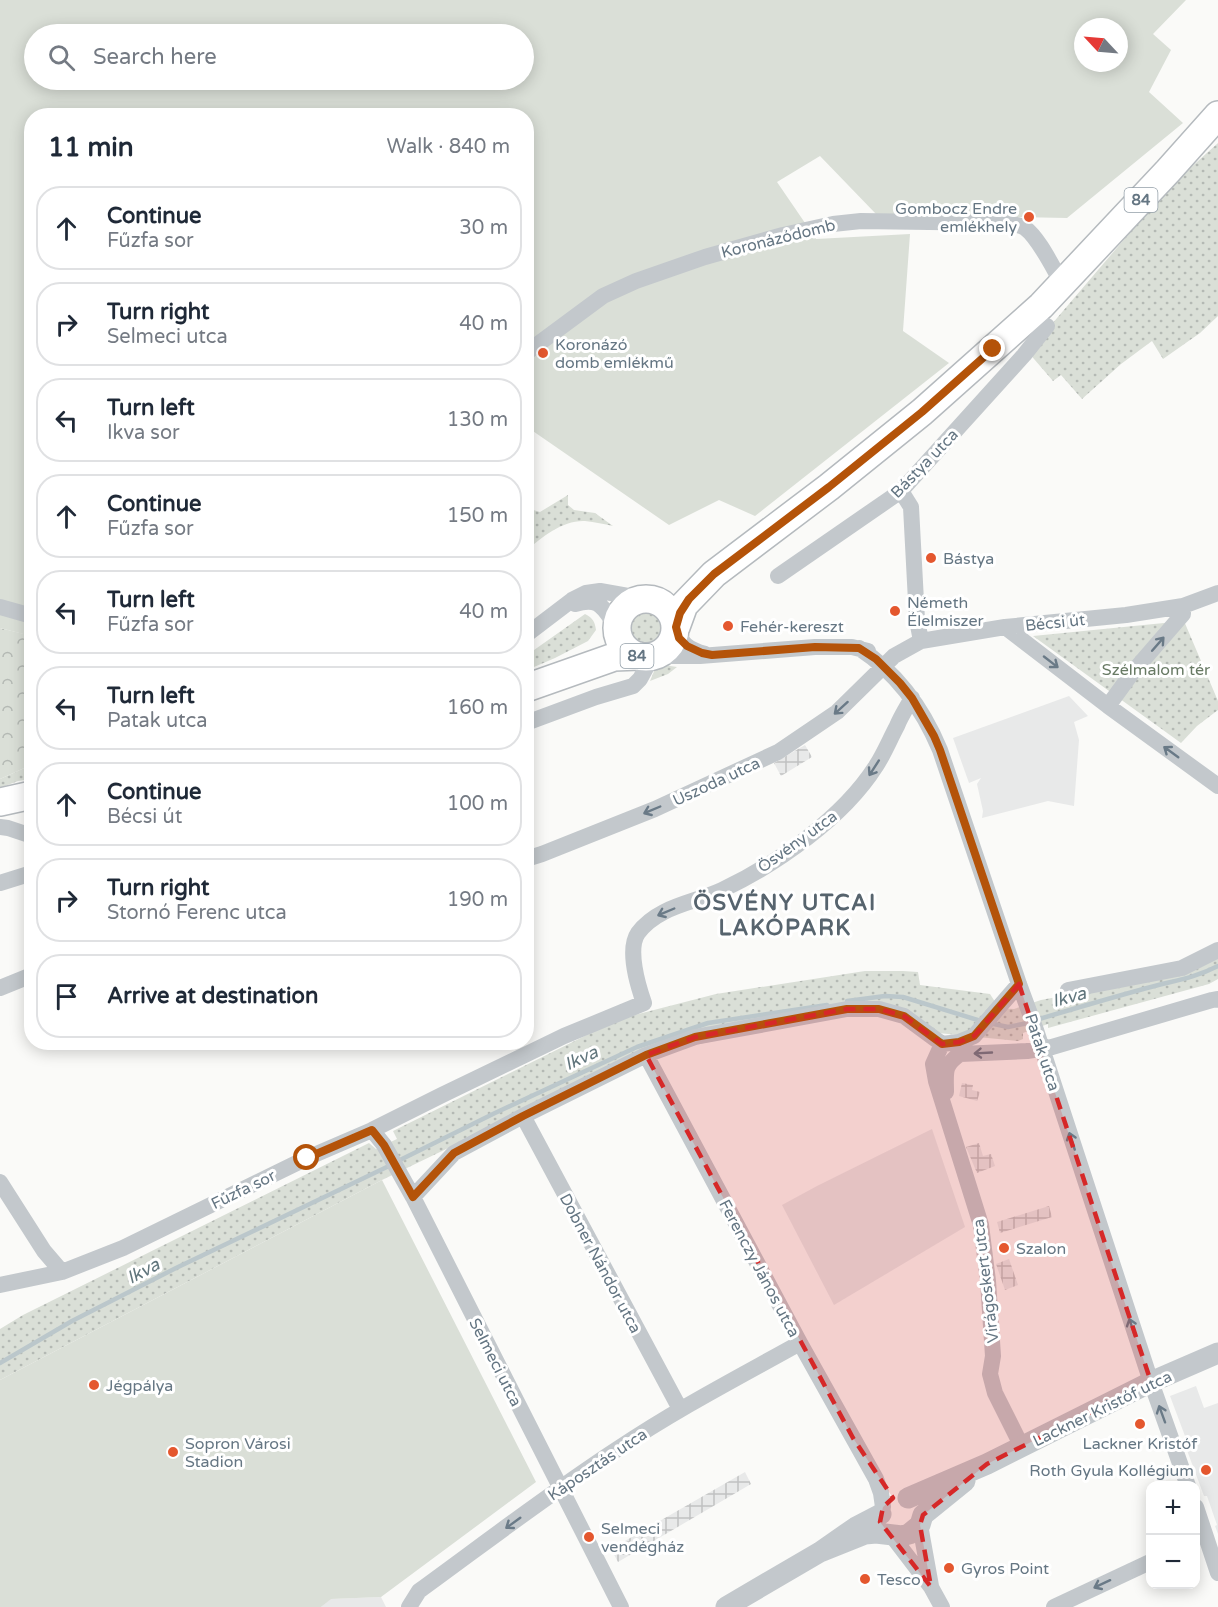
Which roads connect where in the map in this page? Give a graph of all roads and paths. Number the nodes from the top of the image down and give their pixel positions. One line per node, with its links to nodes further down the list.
1 (1218, 115): 2 (main road, 84)
2 (1062, 283): 4 (street, Koronázódomb); 6 (main road, 84)
3 (1047, 326): 5 (street, Bástya utca)
4 (534, 347)
5 (901, 491): 7 (street, Bástya utca); 18 (street)
6 (714, 574): 9 (main road, 84); 14 (main road, 84)
7 (778, 576)
8 (1218, 593): 10 (street, Bécsi út)
9 (650, 599): 12 (street); 14 (main road); 16 (main road, 84)
10 (1183, 606): 15 (street, Bécsi út); 25 (street, one-way to 10)
11 (0, 607): 13 (street)
12 (558, 613): 16 (street); 17 (street)
13 (24, 614)
14 (676, 627): 19 (street); 20 (main road, 84)
15 (1005, 627): 18 (street, Bécsi út); 25 (street, one-way to 25)
16 (617, 629): 20 (main road, 84); 22 (main road, 84)
17 (534, 630)
18 (921, 640): 21 (street, Bécsi út)
19 (712, 655): 20 (street); 21 (street)
20 (648, 656): 22 (main road, 84); 26 (street)
21 (889, 662): 24 (street, Patak utca); 32 (street, Uszoda utca, one-way to 32)
22 (571, 671): 23 (main road, 84)
23 (534, 685)
24 (912, 698): 37 (street, Patak utca); 41 (street, Ösvény utca, one-way to 41)
25 (1108, 706): 27 (street, one-way to 25)
26 (534, 720)
27 (1218, 786)
28 (24, 797): 29 (main road)
29 (0, 802)
30 (0, 827): 31 (street)
31 (24, 833)
32 (534, 856)
33 (24, 876): 34 (street)
34 (0, 883)
35 (1218, 950): 39 (street)
36 (24, 978): 38 (street)
37 (1019, 984): 42 (street); 43 (street, Patak utca)
38 (0, 988)
39 (1068, 990)
40 (1217, 999): 43 (street, Virágoskert utca)
41 (644, 1003): 47 (street, Fűzfa sor)
42 (942, 1044): 44 (street); 45 (street, Virágoskert utca)
43 (1042, 1049): 45 (street, Virágoskert utca, one-way to 45); 54 (street, Patak utca, one-way to 43)
44 (646, 1055): 46 (street); 52 (street, Ferenczy János utca)
45 (946, 1113): 56 (street, Virágoskert utca)
46 (523, 1116): 49 (street); 55 (street, Dobner Nándor utca)
47 (372, 1130): 49 (street, Selmeci utca); 50 (street, Fűzfa sor)
48 (0, 1182): 50 (street)
49 (413, 1197): 59 (street, Selmeci utca)
50 (62, 1272): 51 (street, Fűzfa sor)
51 (0, 1285)
52 (800, 1343): 55 (street, Káposztás utca); 60 (street, Ferenczy János utca)
53 (1218, 1353): 54 (street, Lackner Kristóf utca)
54 (1150, 1383): 56 (street, Lackner Kristóf utca); 58 (street, Patak utca, one-way to 54)
55 (680, 1409): 59 (street, Káposztás utca)
56 (1022, 1447): 57 (street, Lackner Kristóf utca)
57 (987, 1464): 60 (street, Lackner Kristóf utca); 61 (street, Lackner Kristóf utca)
58 (1187, 1481)
59 (560, 1488): 66 (street, Selmeci utca); 67 (street, Káposztás utca, one-way to 67)
60 (892, 1515): 61 (street); 61 (street, Lackner Kristóf utca); 65 (street, Ferenczy János utca); 68 (street, Lackner Kristóf utca)
61 (921, 1520): 65 (street, Ferenczy János utca)
62 (1201, 1538): 64 (street)
63 (1146, 1564): 70 (street, one-way to 70)
64 (1218, 1573)
65 (931, 1587): 69 (street, Ferenczy János utca)
66 (620, 1603)
67 (409, 1607)
68 (726, 1607)
69 (942, 1607)
70 (1054, 1607)

